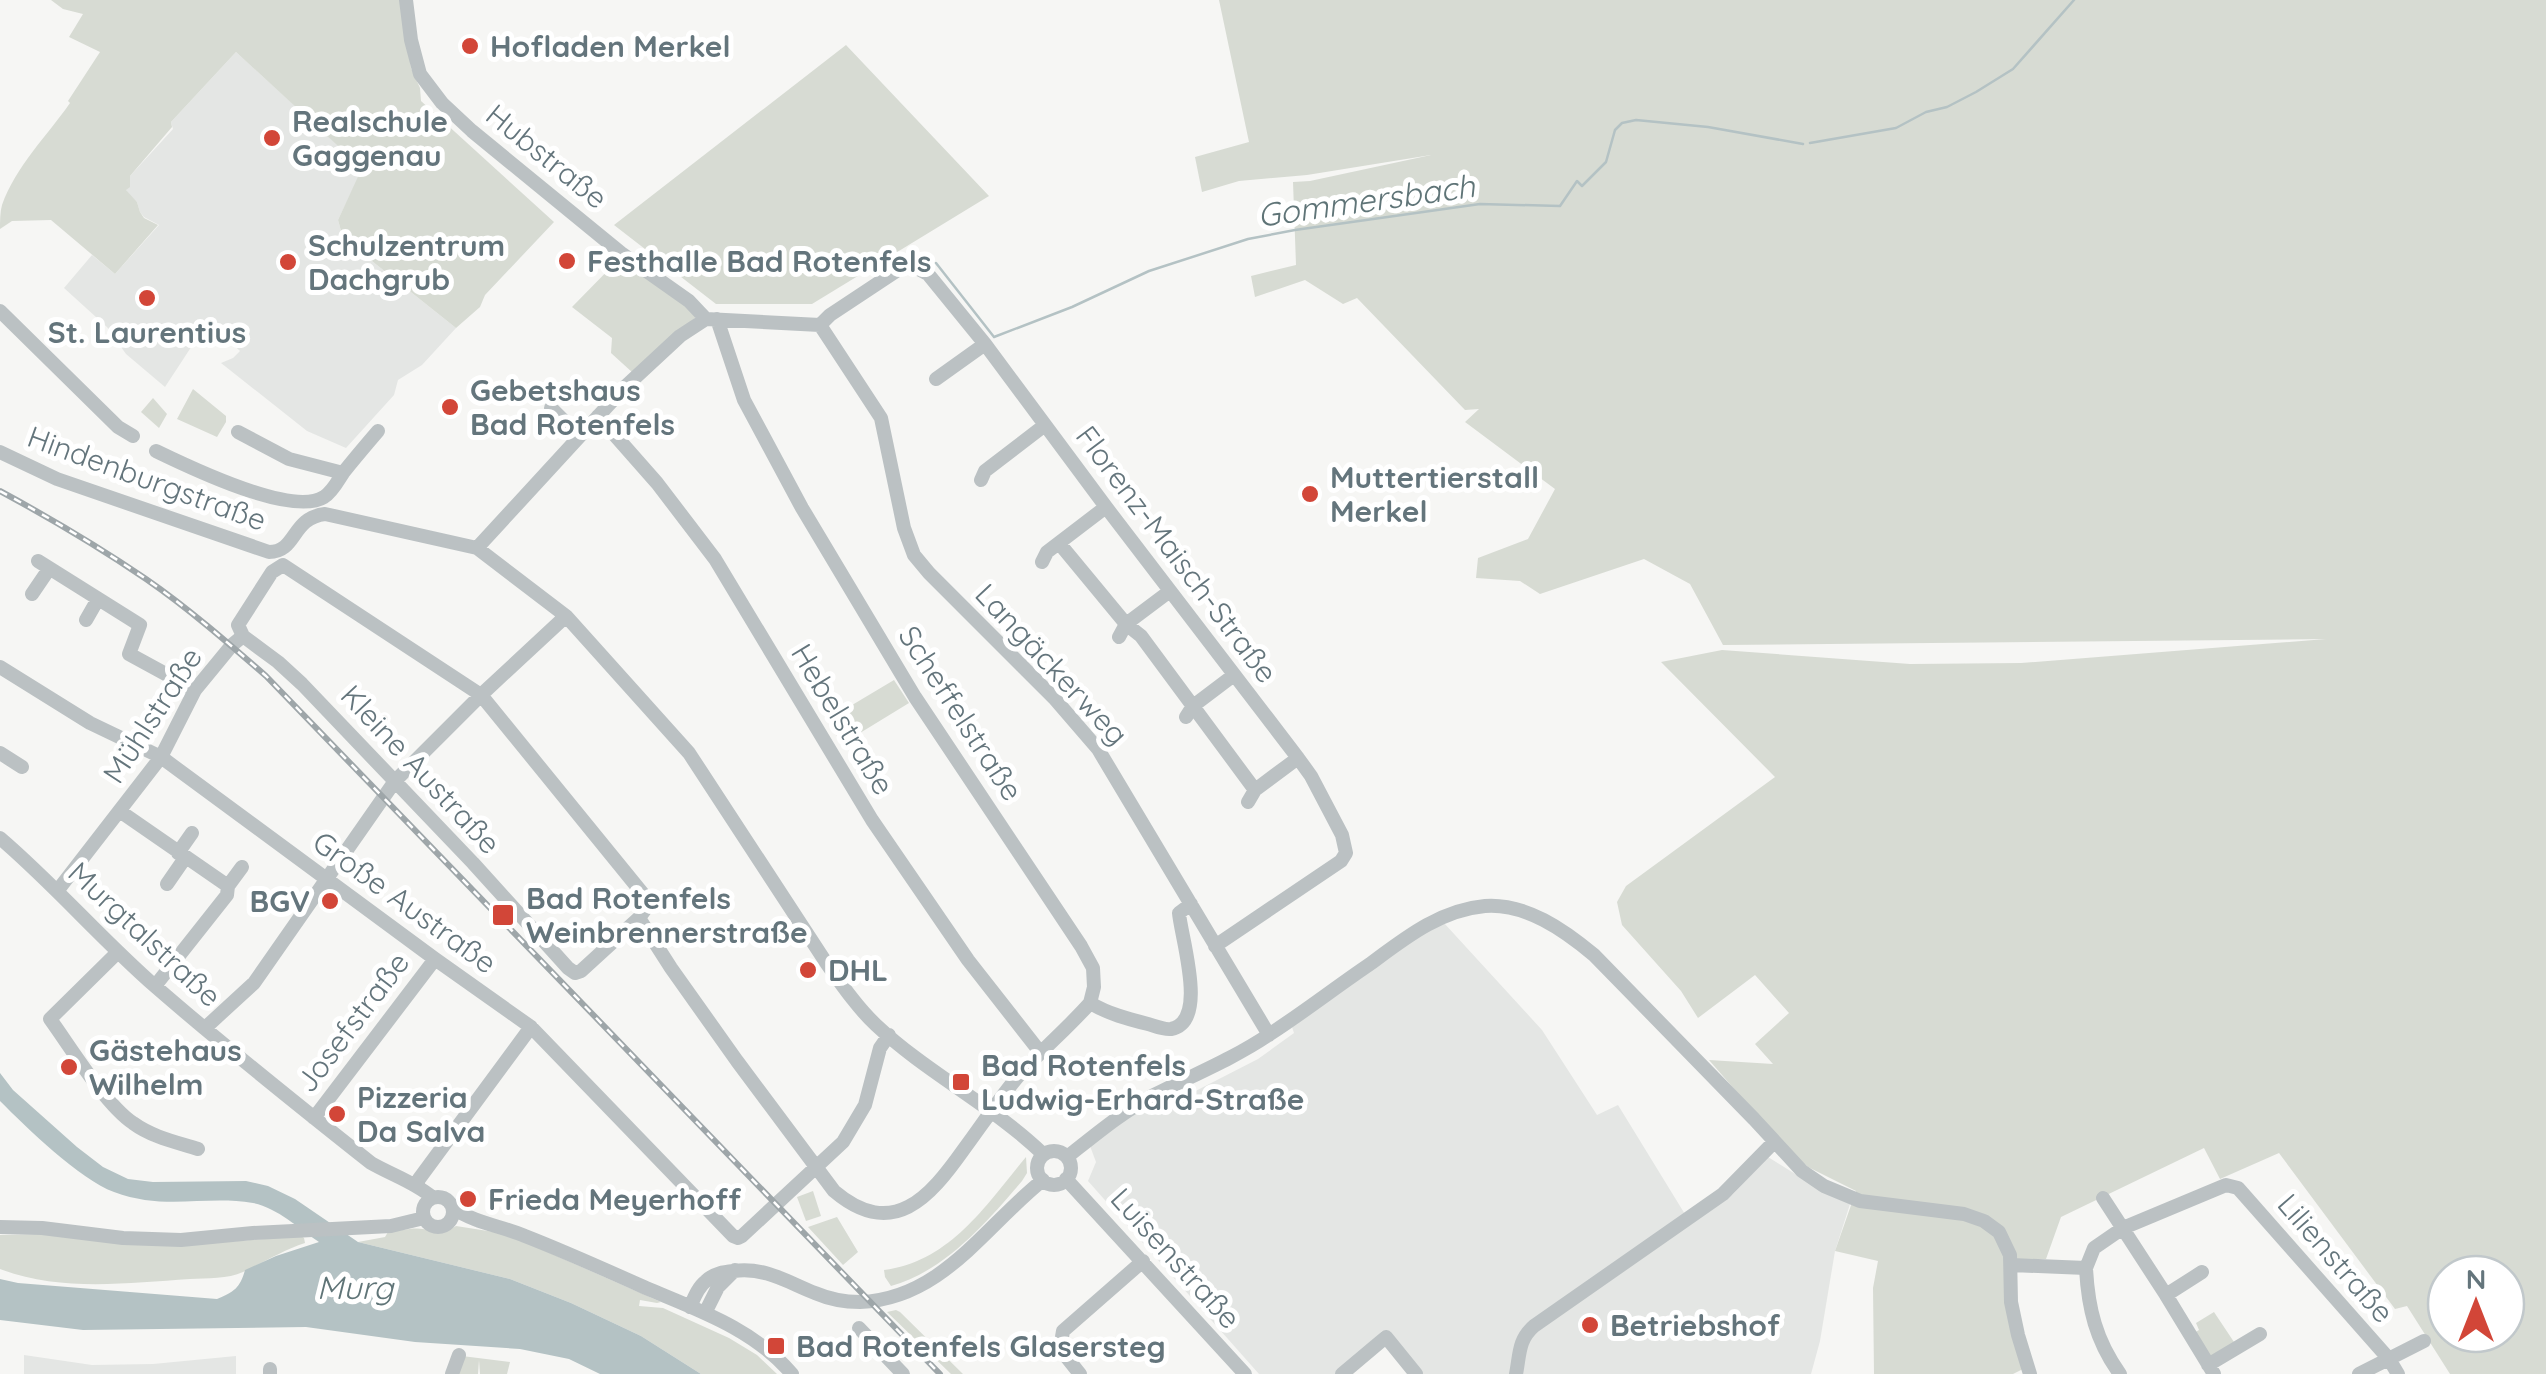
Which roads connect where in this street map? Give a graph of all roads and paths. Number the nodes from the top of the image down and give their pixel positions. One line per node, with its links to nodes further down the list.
1 (406, 0): 3 (street, Hubstraße)
2 (0, 311): 12 (street)
3 (711, 319): 4 (street); 8 (street); 56 (street, Scheffelstraße)
4 (820, 325): 5 (street, Florenz-Maisch-Straße); 50 (street, Langäckerweg)
5 (985, 344): 6 (street); 9 (street, Florenz-Maisch-Straße)
6 (936, 379)
7 (551, 408): 13 (street)
8 (598, 416): 13 (street); 61 (street, Hebelstraße)
9 (1045, 425): 17 (street); 18 (street, Florenz-Maisch-Straße)
10 (378, 431): 16 (street, Mühlstraße)
11 (238, 432): 16 (street)
12 (132, 436)
13 (579, 436): 21 (street)
14 (0, 452): 22 (street, Hindenburgstraße)
15 (156, 452): 19 (street)
16 (343, 474): 19 (street, Mühlstraße)
17 (981, 480)
18 (1106, 507): 20 (street); 24 (street, Florenz-Maisch-Straße)
19 (318, 508): 21 (street); 22 (street, Mühlstraße)
20 (1059, 542): 23 (street); 29 (street)
21 (477, 548): 27 (street)
22 (276, 560): 30 (street, Mühlstraße); 34 (street, Hindenburgstraße)
23 (1042, 562)
24 (1170, 591): 29 (street); 32 (street, Florenz-Maisch-Straße)
25 (32, 594): 26 (street)
26 (98, 599): 28 (street); 33 (street)
27 (566, 616): 34 (street); 59 (street)
28 (86, 620)
29 (1123, 630): 35 (street)
30 (243, 636): 33 (street, Mühlstraße); 40 (street, Kleine Austraße)
31 (0, 667): 37 (street, Große Austraße)
32 (1234, 675): 35 (street); 38 (street, Florenz-Maisch-Straße)
33 (195, 690): 37 (street, Mühlstraße)
34 (482, 695): 40 (street); 51 (street, Hindenburgstraße)
35 (1190, 712): 38 (street)
36 (0, 753): 39 (street)
37 (161, 758): 41 (street, Mühlstraße); 46 (street, Große Austraße)
38 (1298, 758): 52 (street, Florenz-Maisch-Straße)
39 (22, 767)
40 (395, 782): 46 (street); 51 (street, Kleine Austraße)
41 (120, 812): 44 (street); 49 (street, Mühlstraße)
42 (192, 833): 44 (street)
43 (0, 838): 49 (street, Murgtalstraße)
44 (182, 855): 47 (street); 48 (street)
45 (242, 867): 48 (street)
46 (326, 879): 54 (street, Große Austraße); 58 (street)
47 (166, 884)
48 (228, 886): 55 (street)
49 (58, 890): 53 (street, Murgtalstraße)
50 (1191, 904): 52 (street, Langäckerweg); 56 (street)
51 (640, 918): 68 (street, Hindenburgstraße)
52 (1215, 946): 60 (street, Langäckerweg)
53 (118, 952): 55 (street, Murgtalstraße); 65 (street)
54 (434, 959): 57 (street, Große Austraße); 63 (street, Josefstraße)
55 (155, 986): 58 (street, Murgtalstraße)
56 (1090, 1003): 61 (street)
57 (532, 1027): 68 (street, Große Austraße); 72 (street)
58 (206, 1028): 63 (street, Murgtalstraße)
59 (889, 1035): 62 (street); 68 (street)
60 (1269, 1035): 64 (street); 67 (street)
61 (1040, 1052): 62 (street)
62 (992, 1110): 66 (street); 68 (street, Hindenburgstraße)
63 (314, 1118): 69 (street, Murgtalstraße)
64 (1774, 1142): 79 (street); 99 (street)
65 (198, 1149)
66 (1043, 1154): 67 (street); 71 (street)
67 (1067, 1158): 70 (street)
68 (816, 1167)
69 (396, 1178): 72 (street, Murgtalstraße); 74 (street, Murgtalstraße)
70 (1066, 1179): 71 (street); 78 (street, Luisenstraße)
71 (1043, 1180): 81 (street)
72 (417, 1185): 74 (street, Murgtalstraße)
73 (2102, 1198): 77 (street)
74 (427, 1207): 75 (street, Murgtalstraße); 75 (street, Murgtalstraße); 76 (street)
75 (452, 1214): 84 (street, Murgtalstraße)
76 (0, 1227)
77 (2122, 1228): 80 (street); 83 (street); 90 (street, Lilienstraße)
78 (1143, 1261): 95 (street); 96 (street, Luisenstraße)
79 (2012, 1265): 80 (street); 100 (street)
80 (2086, 1268): 101 (street)
81 (735, 1270): 84 (street); 85 (street)
82 (2202, 1272): 83 (street)
83 (2166, 1294): 91 (street)
84 (690, 1307): 85 (street, Murgtalstraße)
85 (705, 1314): 93 (street, Murgtalstraße)
86 (858, 1328): 94 (street)
87 (2260, 1334): 91 (street)
88 (2424, 1341): 90 (street)
89 (459, 1355): 92 (street)
90 (2389, 1359): 102 (street); 103 (street, Lilienstraße)
91 (2211, 1369)
92 (452, 1374)
93 (792, 1374)
94 (903, 1374)
95 (1080, 1374)
96 (1245, 1374)
97 (1342, 1374): 98 (street)
98 (1416, 1374)
99 (1516, 1374)
100 (2030, 1374)
101 (2120, 1374)
102 (2358, 1374)
103 (2398, 1374)

